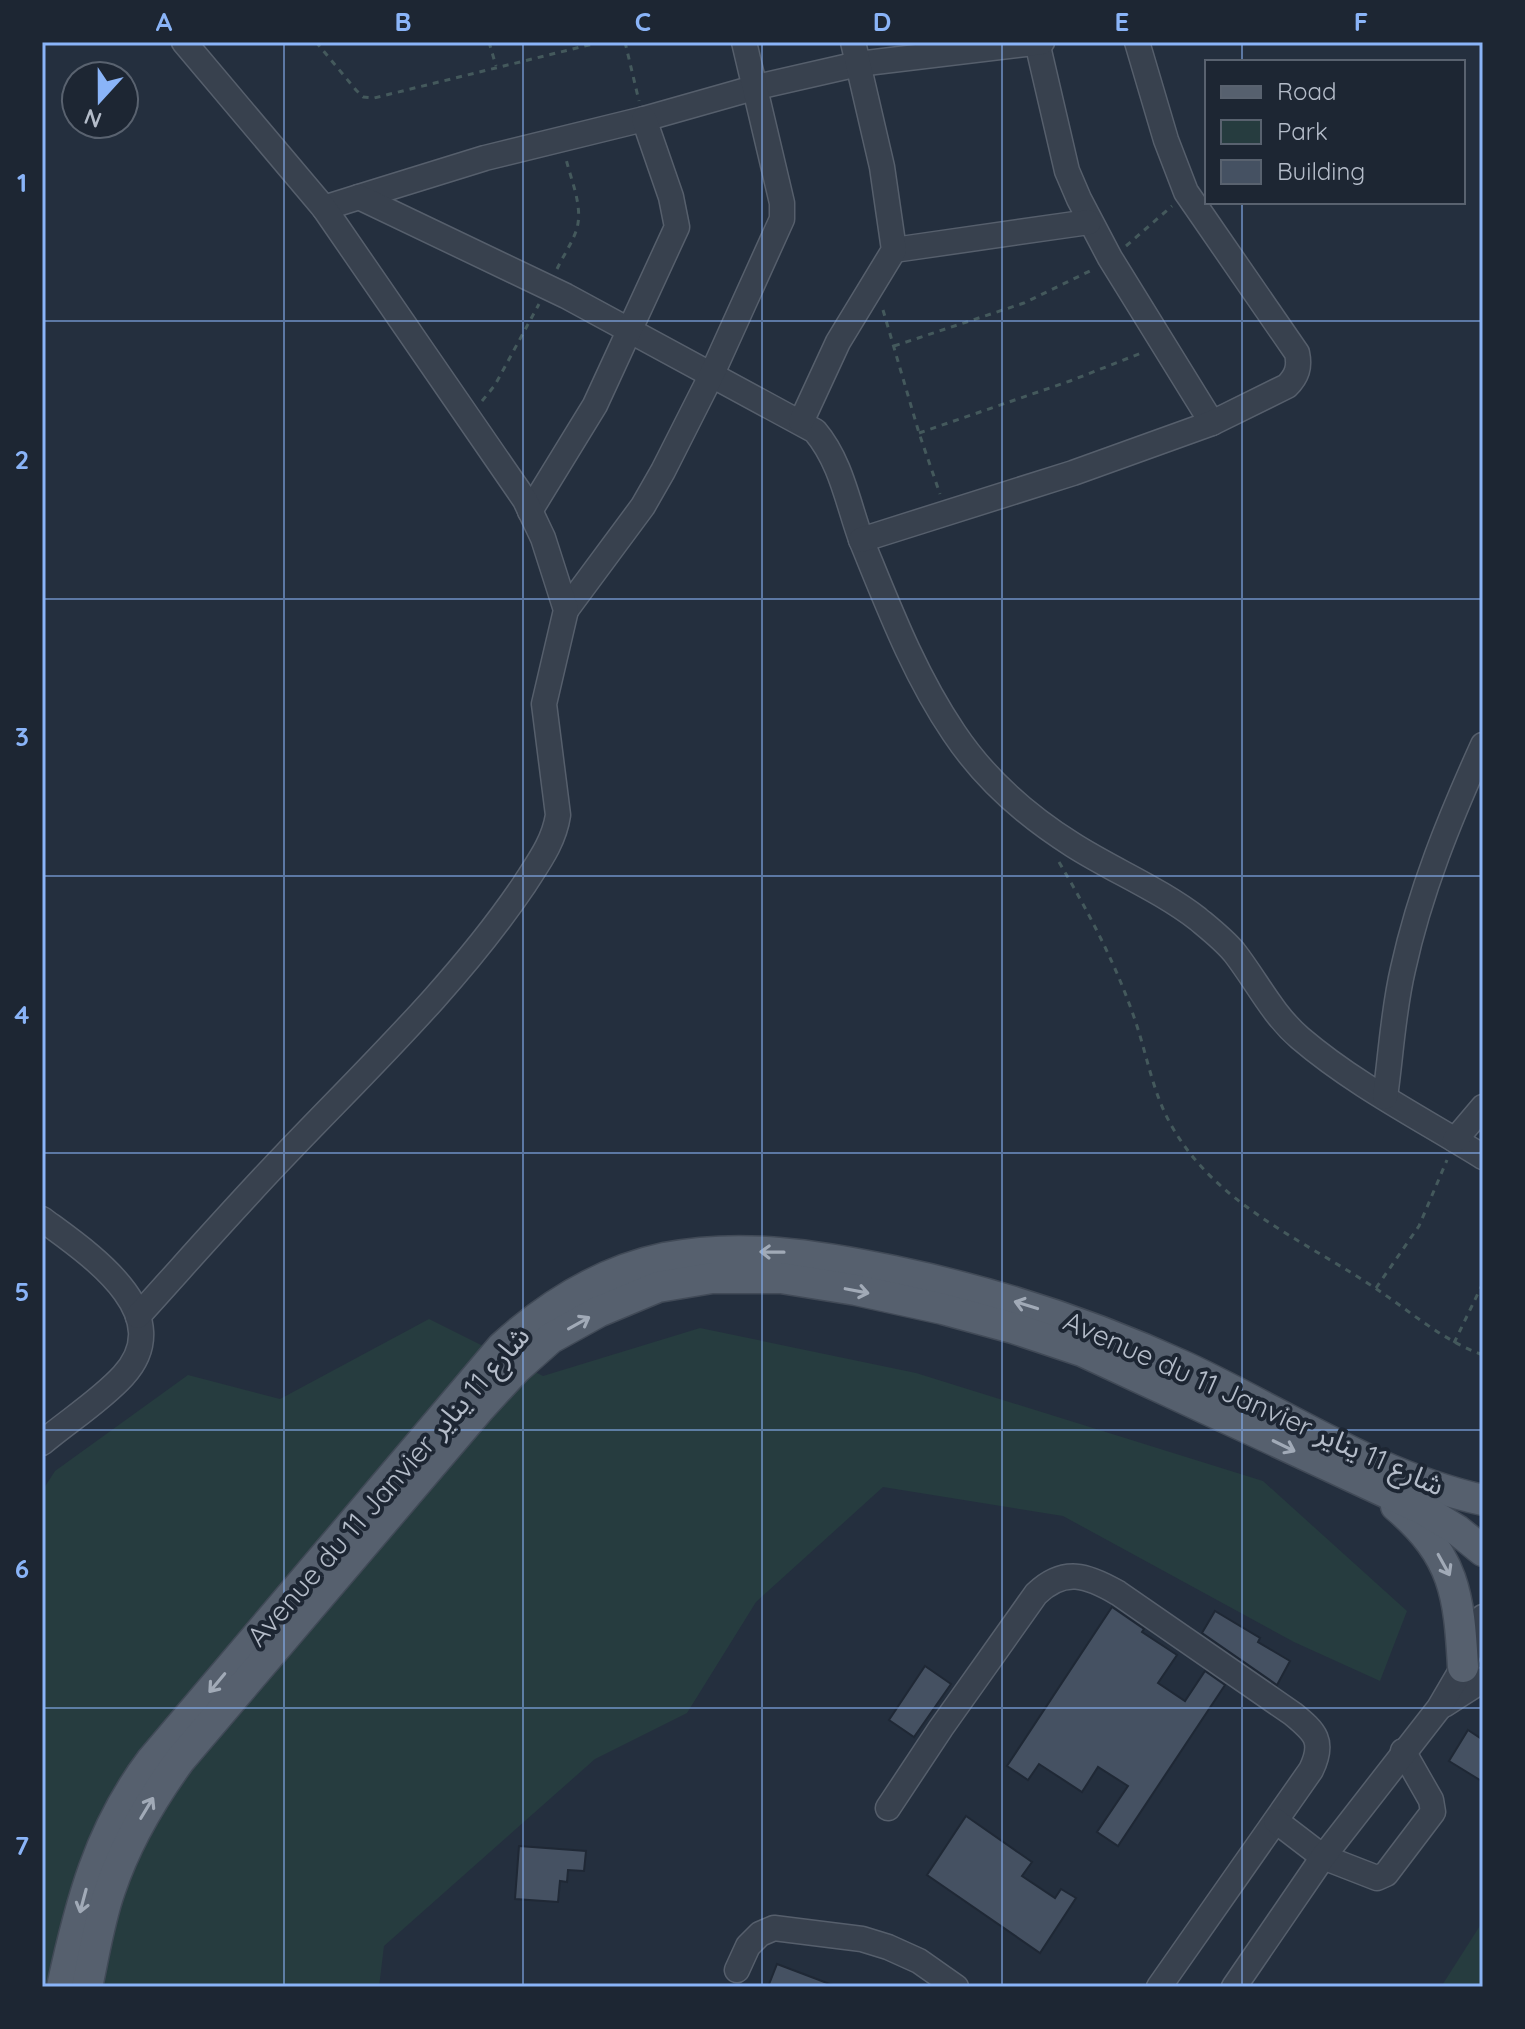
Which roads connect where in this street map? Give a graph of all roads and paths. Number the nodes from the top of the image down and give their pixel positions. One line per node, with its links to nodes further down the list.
1 (184, 42): 16 (street)
2 (316, 42): 10 (path)
3 (489, 42): 10 (path)
4 (601, 42): 10 (path)
5 (625, 42): 12 (path)
6 (744, 42): 11 (street)
7 (1039, 42): 9 (street); 17 (street)
8 (1137, 42): 14 (street)
9 (856, 53): 11 (street); 18 (street)
10 (496, 66)
11 (757, 87): 12 (street); 25 (street)
12 (644, 119): 13 (street); 22 (street)
13 (561, 139): 15 (street); 21 (path)
14 (1186, 192): 19 (path); 28 (street)
15 (359, 197): 16 (street); 21 (street)
16 (324, 208): 26 (street)
17 (1089, 222): 18 (street); 19 (street)
18 (894, 250): 20 (street)
19 (1110, 258): 23 (street); 24 (path)
20 (875, 280): 24 (path); 27 (street)
21 (548, 287): 22 (street); 26 (path)
22 (628, 331): 25 (street); 30 (street)
23 (1162, 344): 28 (street); 29 (path)
24 (894, 346): 29 (path)
25 (711, 376): 27 (street); 33 (street)
26 (470, 416): 30 (street)
27 (801, 422): 32 (street)
28 (1212, 423): 31 (street)
29 (919, 433): 31 (path)
30 (530, 511): 33 (street)
31 (947, 512): 32 (street)
32 (861, 540): 36 (street)
33 (566, 610): 43 (street)
34 (1483, 745): 36 (street)
35 (1055, 854): 42 (path)
36 (1385, 1097): 38 (street)
37 (1483, 1107): 38 (street)
38 (1455, 1140): 39 (street); 42 (path)
39 (1483, 1157)
40 (42, 1219): 43 (street)
41 (1483, 1283): 44 (path)
42 (1376, 1288): 44 (path)
43 (138, 1316): 46 (street)
44 (1454, 1343): 45 (path)
45 (1483, 1355)
46 (42, 1443)
47 (1373, 1487): 49 (main road, Avenue du 11 Janvier شارع 11 يناير); 51 (main road, one-way to 51); 58 (main road, Avenue du 11 Janvier شارع 11 يناير, one-way to 47)
48 (1483, 1500): 57 (main road, Avenue du 11 Janvier شارع 11 يناير, one-way to 57)
49 (1483, 1551)
50 (1483, 1617): 51 (street)
51 (1473, 1674): 52 (street)
52 (1403, 1751): 55 (street); 55 (street)
53 (888, 1808): 54 (street)
54 (1276, 1821): 55 (street); 60 (street)
55 (1323, 1857): 61 (street)
56 (737, 1970): 59 (street)
57 (62, 1987)
58 (87, 1987)
59 (956, 1987)
60 (1159, 1987)
61 (1234, 1987)

